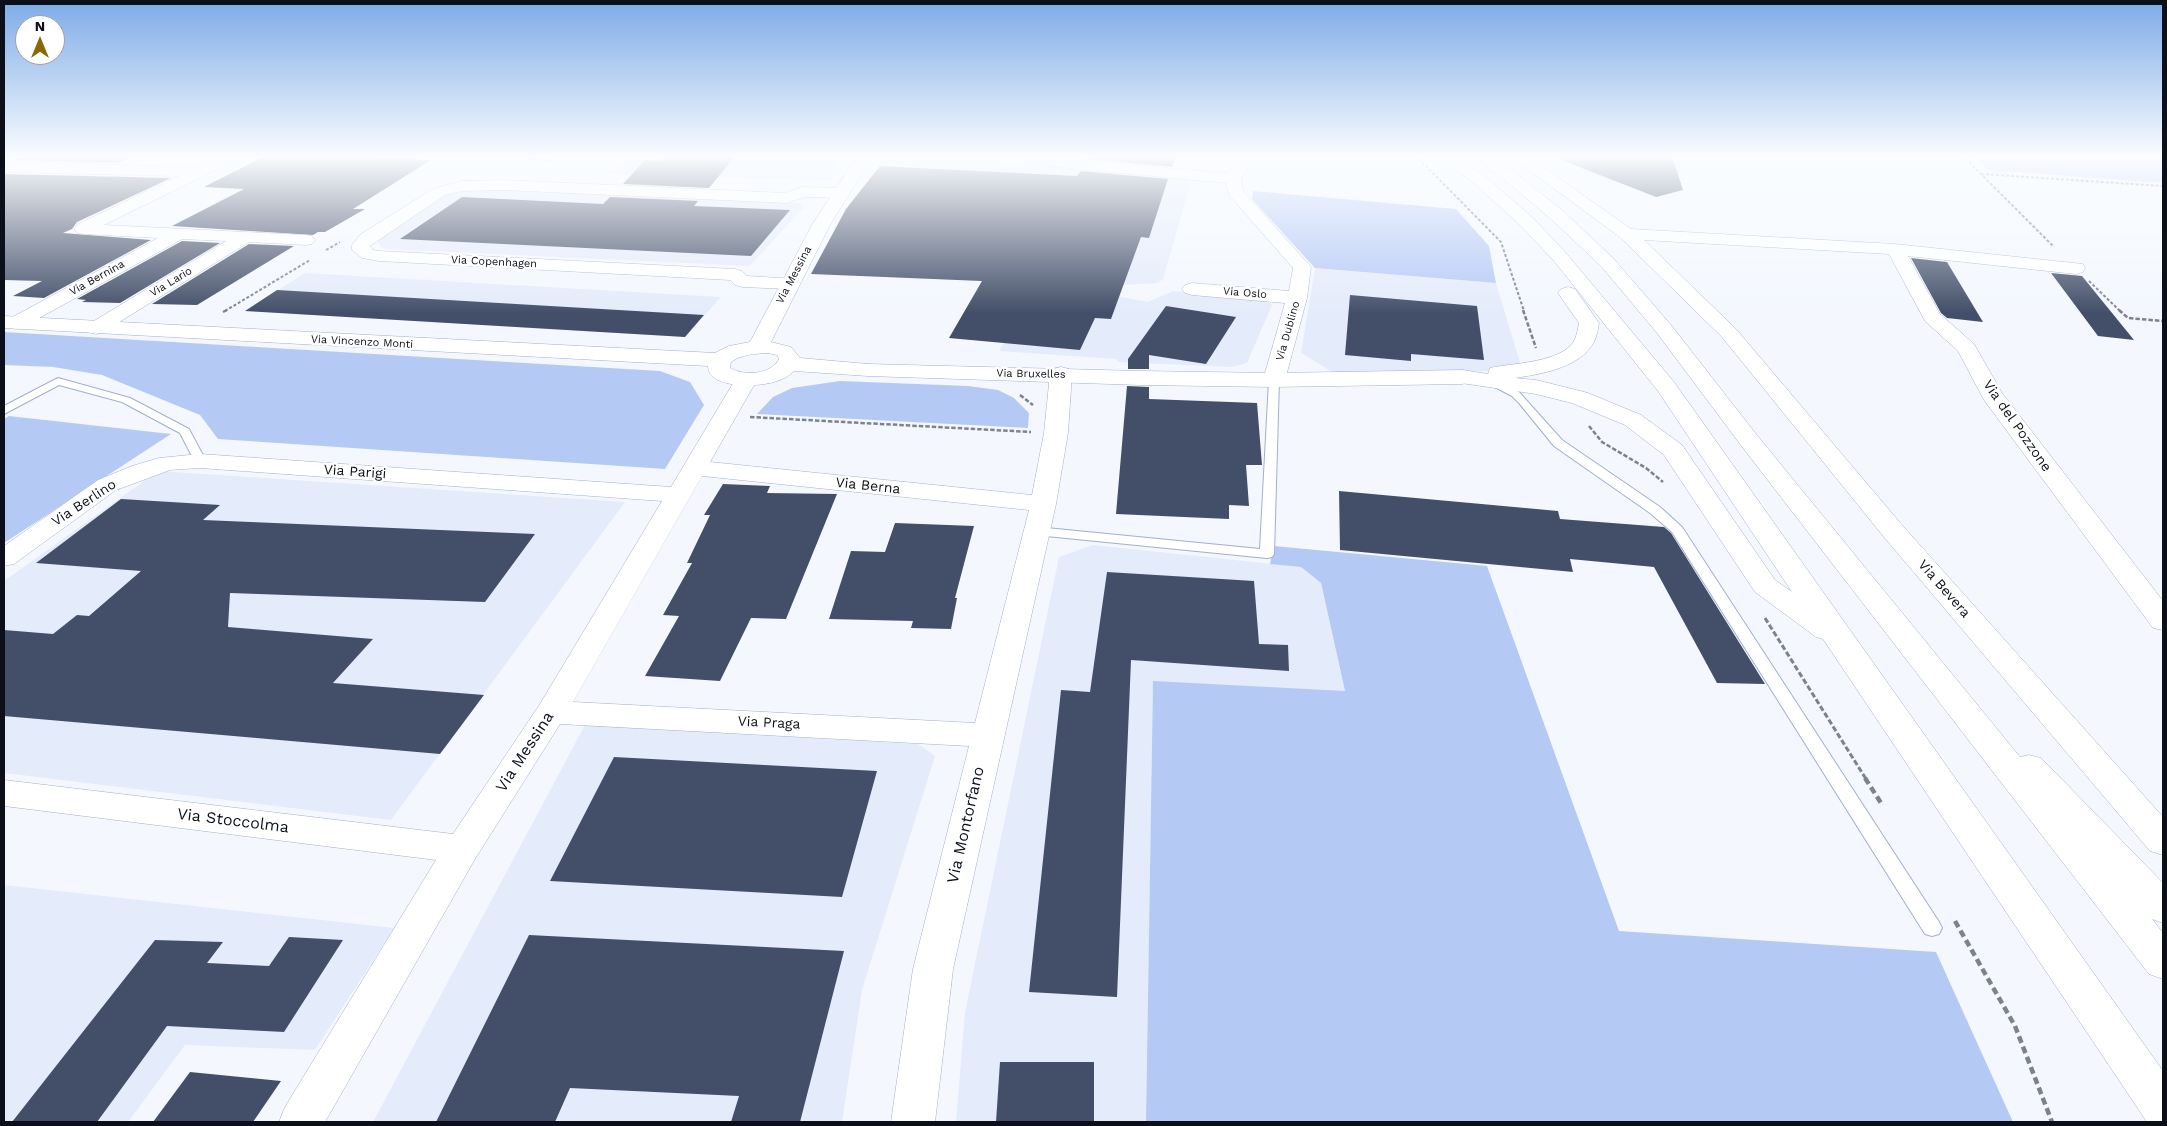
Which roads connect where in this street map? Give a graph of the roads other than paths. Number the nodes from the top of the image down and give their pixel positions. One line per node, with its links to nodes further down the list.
1 (127, 208): 8 (main road)
2 (415, 208): 15 (main road, Via Copenhagen)
3 (832, 208): 15 (main road, Via Messina)
4 (1249, 208): 17 (main road)
5 (1511, 208): 13 (main road)
6 (1548, 208): 34 (main road)
7 (1590, 208): 9 (main road)
8 (178, 234): 10 (main road); 18 (main road, Via Bernina)
9 (1627, 234): 12 (main road); 38 (main road, Via Bevera)
10 (246, 237): 11 (main road); 19 (main road, Via Lario)
11 (306, 240)
12 (1895, 249): 14 (main road); 32 (main road, Via del Pozzone)
13 (1560, 258): 24 (main road); 33 (main road)
14 (2076, 268)
15 (790, 283): 20 (main road, Via Messina)
16 (1192, 289): 17 (main road, Via Oslo)
17 (1299, 290): 26 (main road, Via Dublino)
18 (10, 322): 19 (main road, Via Vincenzo Monti)
19 (96, 328): 21 (main road, Via Vincenzo Monti)
20 (758, 347): 21 (main road); 22 (main road)
21 (720, 360): 25 (main road)
22 (789, 364): 23 (main road, Via Bruxelles); 25 (main road)
23 (1061, 374): 26 (main road, Via Bruxelles); 30 (main road, Via Montorfano)
24 (1462, 377): 26 (main road, Via Bruxelles); 33 (main road); 41 (lane)
25 (746, 380): 29 (main road, Via Messina)
26 (1274, 380): 30 (lane)
27 (4, 410): 28 (lane)
28 (200, 461): 29 (main road, Via Parigi); 31 (main road, Via Berlino)
29 (686, 482): 30 (main road, Via Berna); 35 (main road, Via Messina)
30 (1039, 518): 36 (main road, Via Montorfano)
31 (4, 558)
32 (2155, 611)
33 (1845, 645): 43 (main road)
34 (1927, 664): 40 (main road); 42 (main road)
35 (551, 712): 36 (main road, Via Praga); 39 (main road, Via Messina)
36 (987, 735): 45 (main road, Via Montorfano)
37 (4, 793): 39 (main road, Via Stoccolma)
38 (2163, 841)
39 (462, 849): 44 (main road, Via Messina)
40 (2163, 907)
41 (1932, 928)
42 (2163, 962)
43 (2163, 1108)
44 (301, 1122)
45 (913, 1122)

